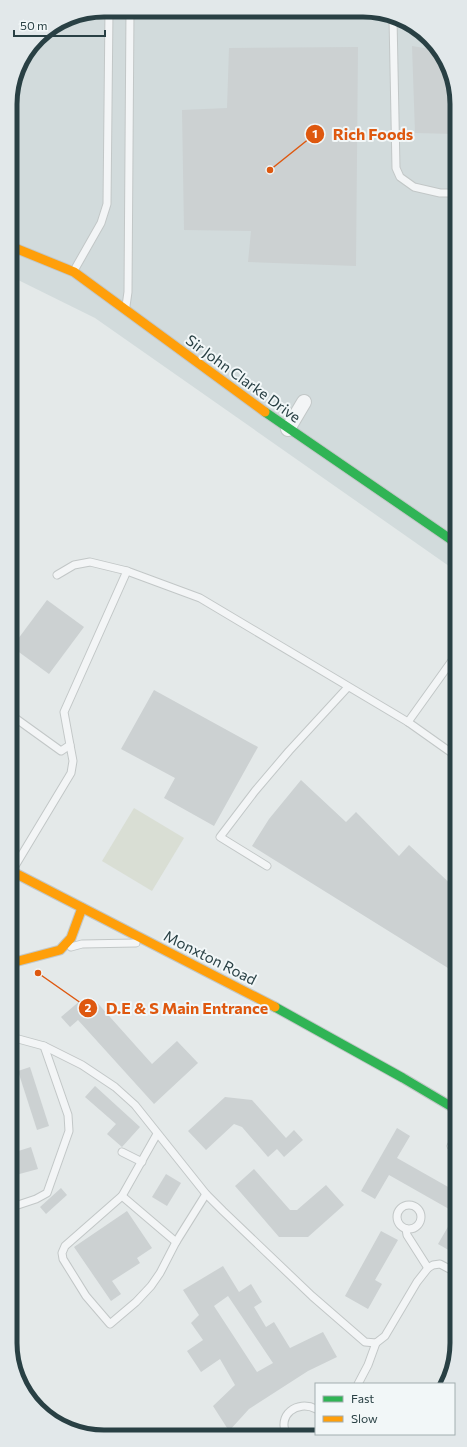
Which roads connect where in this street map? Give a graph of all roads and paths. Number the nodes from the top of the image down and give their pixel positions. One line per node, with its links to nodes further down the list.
1 (109, 17): 6 (lane)
2 (130, 17): 7 (lane)
3 (393, 23): 4 (lane)
4 (450, 193)
5 (17, 248): 6 (street, Sir John Clarke Drive)
6 (75, 269): 7 (street, Sir John Clarke Drive)
7 (126, 310): 9 (street, Sir John Clarke Drive)
8 (304, 402): 9 (street)
9 (288, 429): 10 (street, Sir John Clarke Drive)
10 (450, 539)
11 (126, 571): 12 (lane); 14 (lane); 17 (lane)
12 (57, 576)
13 (450, 663): 16 (lane)
14 (348, 687): 16 (lane); 20 (lane)
15 (17, 719): 17 (lane)
16 (408, 722): 18 (lane)
17 (70, 745): 19 (lane)
18 (450, 752)
19 (17, 863)
20 (267, 866)
21 (17, 874): 22 (street, Monxton Road)
22 (82, 908): 23 (street); 24 (street, Monxton Road)
23 (60, 950): 24 (lane); 25 (street)
24 (161, 950): 28 (street, Monxton Road)
25 (17, 960)
26 (17, 1039): 27 (lane)
27 (44, 1046): 29 (lane); 34 (lane)
28 (450, 1106)
29 (157, 1134): 31 (lane); 32 (lane)
30 (122, 1152): 31 (lane)
31 (142, 1162): 33 (lane)
32 (206, 1194): 36 (lane); 39 (lane)
33 (122, 1196): 36 (lane); 36 (lane)
34 (17, 1205)
35 (406, 1229): 37 (lane)
36 (176, 1242)
37 (428, 1268): 38 (lane); 39 (lane)
38 (450, 1268)
39 (376, 1343): 40 (lane)
40 (362, 1382)
41 (315, 1408): 42 (lane)
42 (285, 1430)

